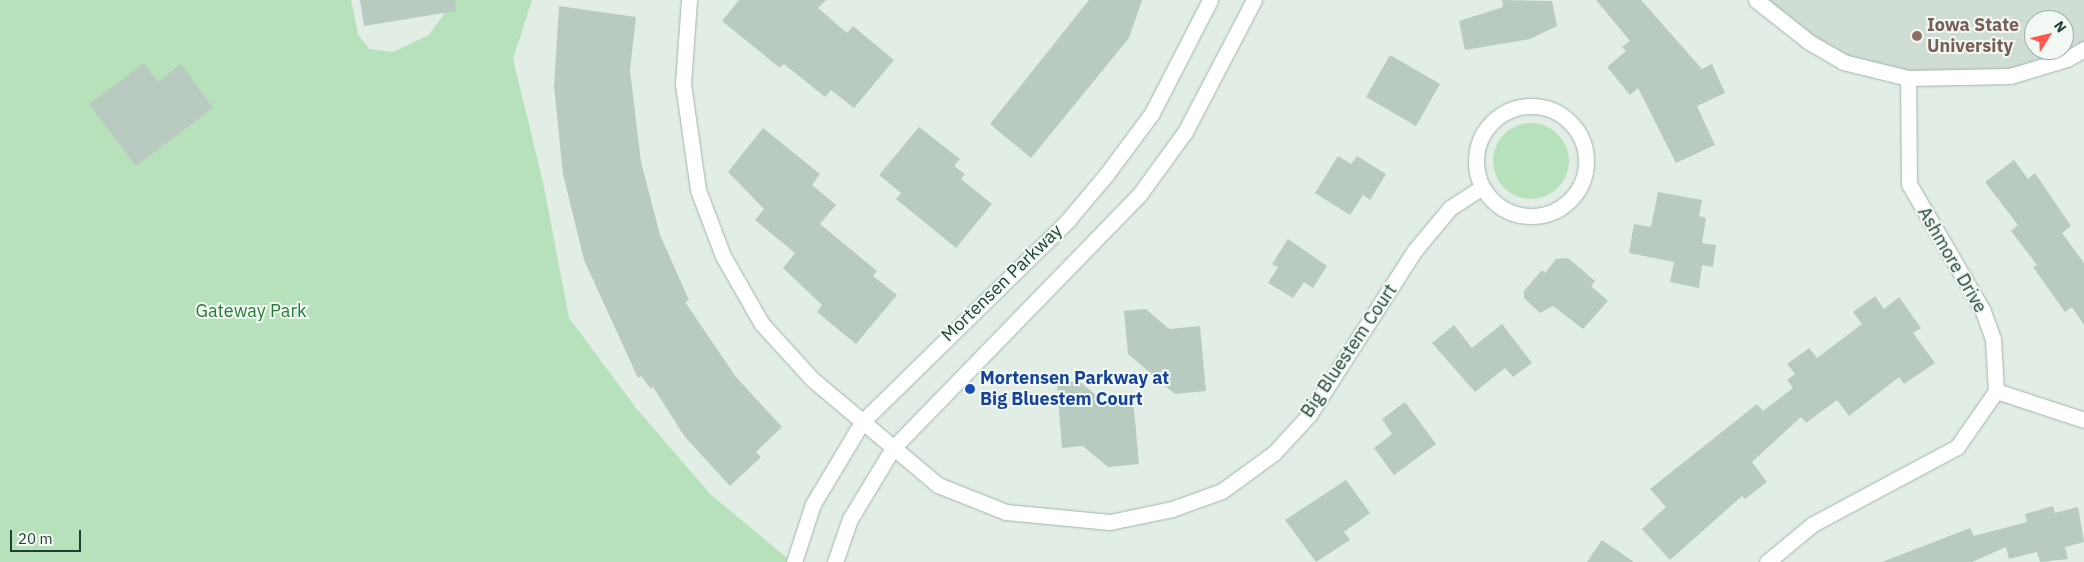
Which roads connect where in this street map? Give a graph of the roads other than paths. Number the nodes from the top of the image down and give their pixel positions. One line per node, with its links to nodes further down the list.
1 (689, 0): 10 (street, Big Bluestem Court)
2 (1210, 0): 10 (street, Mortensen Parkway)
3 (1254, 0): 11 (street, Mortensen Parkway)
4 (1756, 0): 6 (street)
5 (2084, 49): 6 (street)
6 (1908, 78): 8 (street, Ashmore Drive)
7 (1482, 187): 7 (street); 11 (street, Big Bluestem Court)
8 (1996, 391): 9 (street); 14 (street)
9 (2084, 420)
10 (862, 422): 11 (street, Big Bluestem Court); 12 (street, Mortensen Parkway)
11 (893, 448): 13 (street, Mortensen Parkway)
12 (794, 562)
13 (835, 562)
14 (1767, 562)

